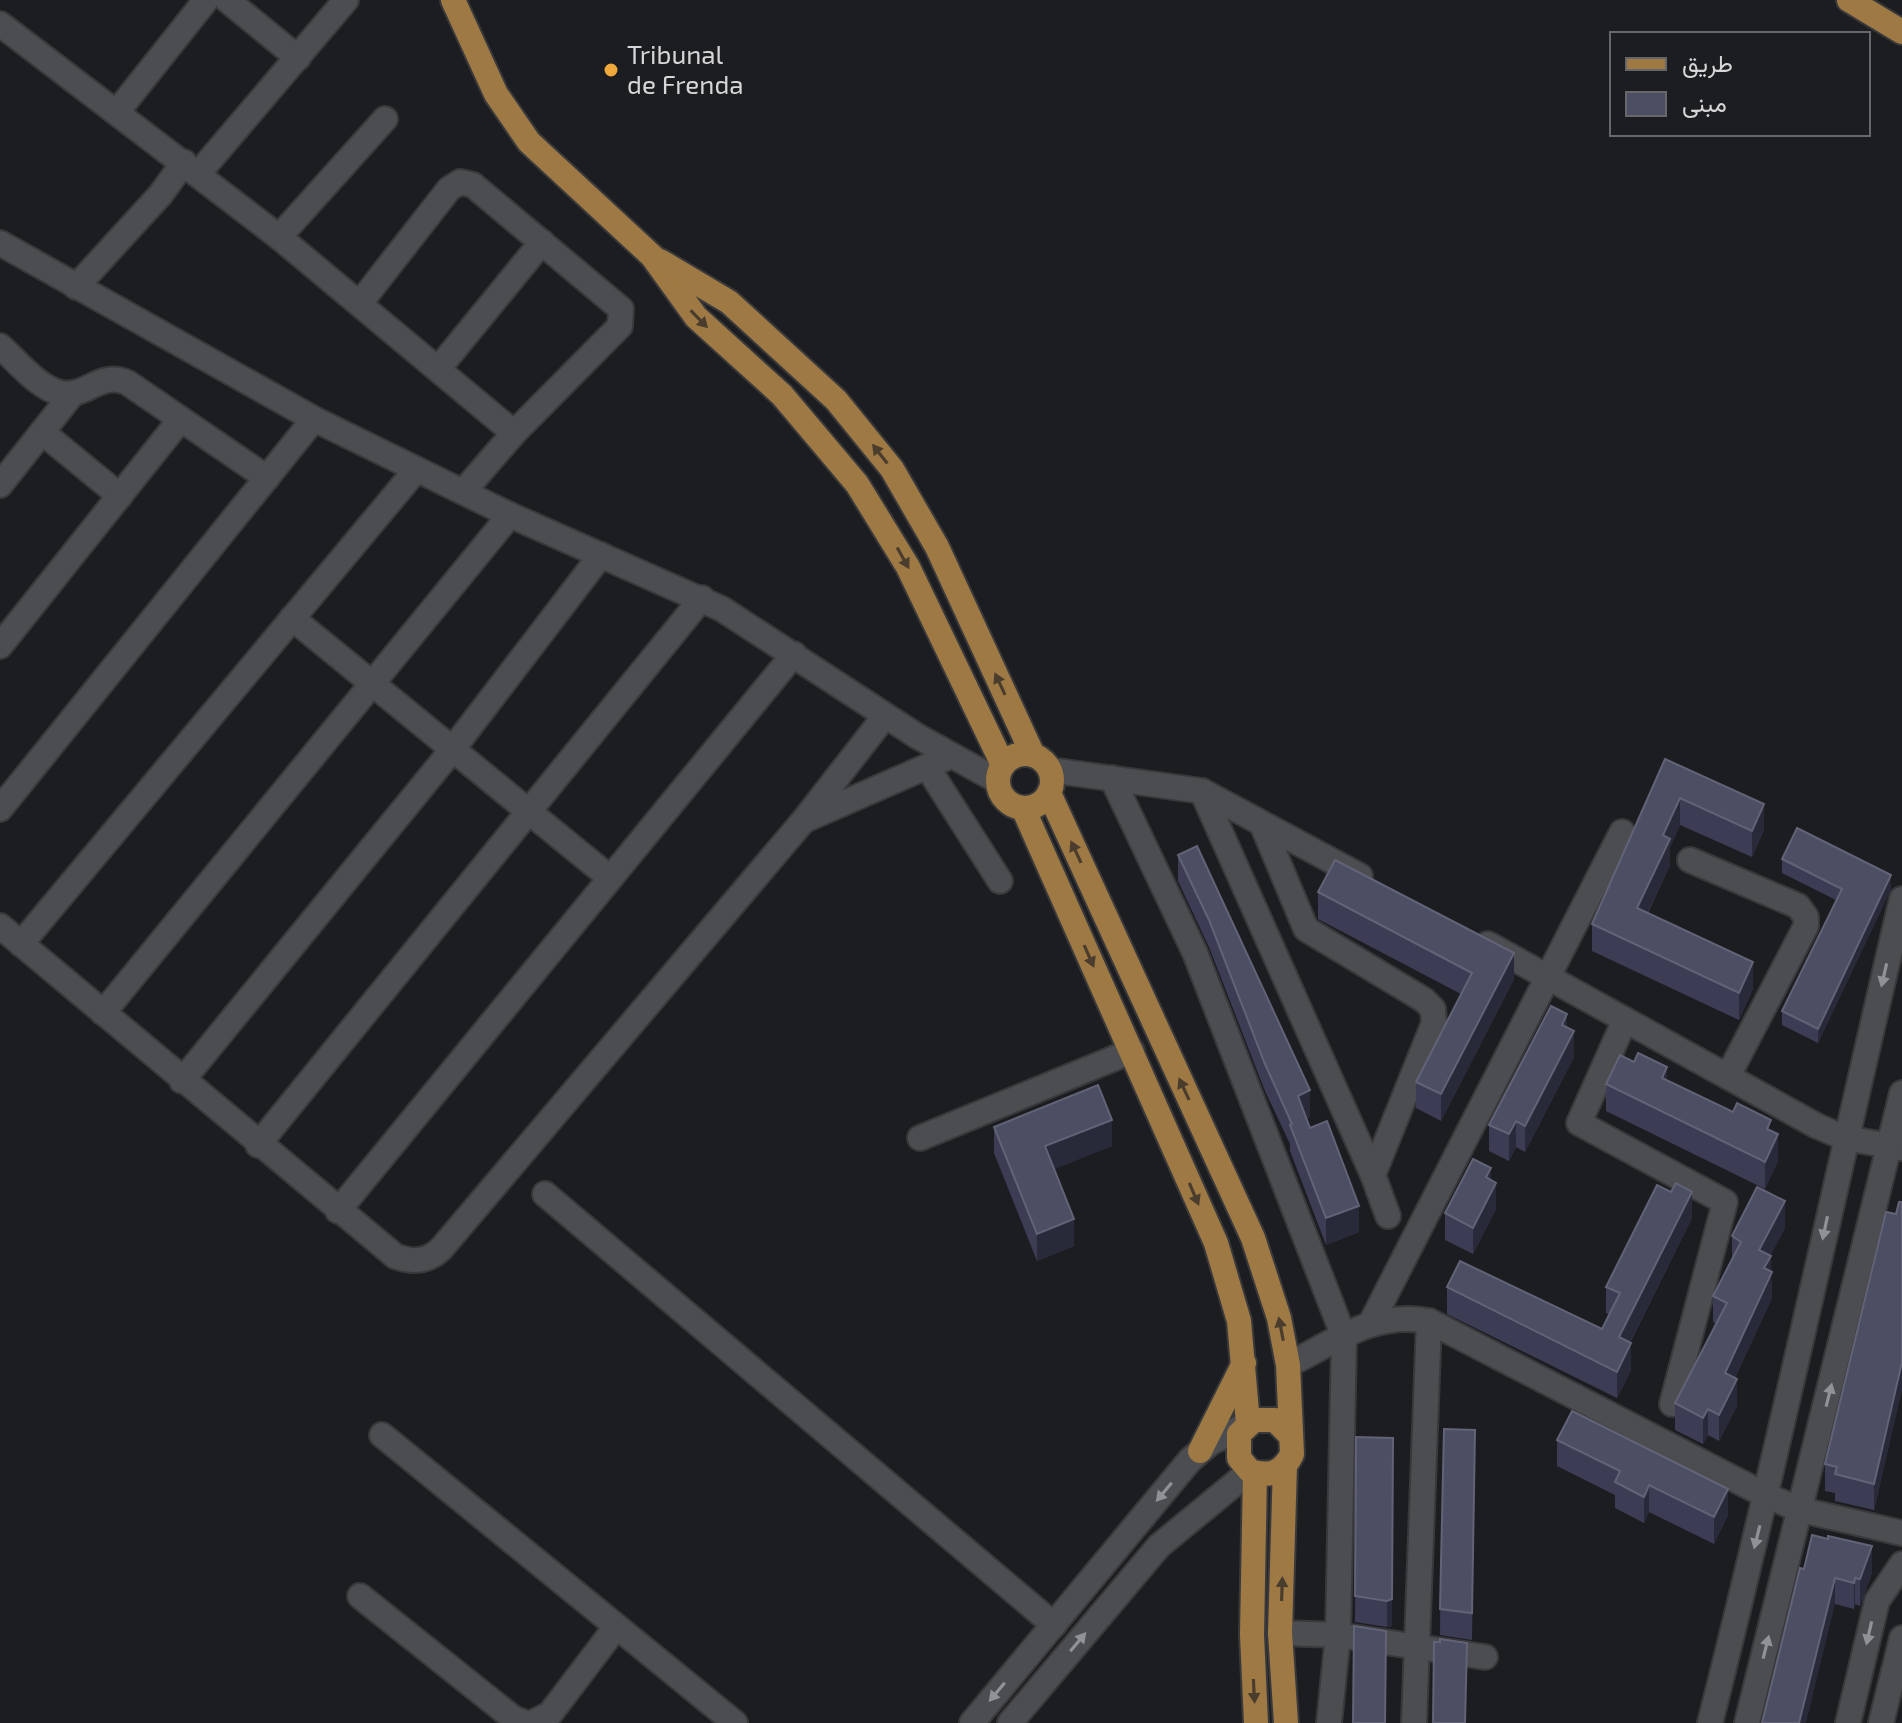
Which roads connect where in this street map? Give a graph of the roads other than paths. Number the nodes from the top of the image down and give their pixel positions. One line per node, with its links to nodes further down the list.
1 (206, 0): 9 (street)
2 (227, 0): 8 (street)
3 (346, 0): 8 (street)
4 (453, 0): 15 (main road)
5 (1849, 0): 7 (main road)
6 (0, 24): 9 (street)
7 (1902, 32)
8 (298, 58): 11 (street)
9 (117, 112): 11 (street)
10 (385, 119): 12 (street)
11 (191, 168): 12 (street); 16 (street)
12 (279, 237): 17 (street)
13 (542, 242): 17 (street); 19 (street); 24 (street)
14 (0, 243): 16 (street)
15 (652, 256): 41 (main road, one-way to 41); 42 (main road, one-way to 15)
16 (76, 287): 21 (street)
17 (360, 303): 19 (street)
18 (0, 346): 20 (street)
19 (439, 368): 24 (street)
20 (73, 393): 22 (street); 23 (street)
21 (314, 419): 25 (street); 26 (street)
22 (180, 420): 26 (street); 29 (street)
23 (42, 432): 27 (street); 29 (street)
24 (514, 433): 28 (street)
25 (416, 470): 28 (street); 33 (street)
26 (267, 478): 46 (street)
27 (0, 485)
28 (463, 492): 30 (street)
29 (120, 496): 34 (street)
30 (510, 515): 31 (street); 36 (street)
31 (601, 555): 32 (street); 38 (street)
32 (702, 598): 35 (street); 47 (street)
33 (292, 618): 36 (street); 58 (street)
34 (0, 646)
35 (794, 654): 37 (street); 52 (street)
36 (373, 685): 38 (street); 60 (street)
37 (885, 716): 39 (street); 48 (street)
38 (452, 750): 47 (street); 64 (street)
39 (951, 756): 40 (street); 41 (street)
40 (928, 768): 48 (street); 53 (street)
41 (1000, 773): 42 (main road); 45 (main road)
42 (1044, 773): 43 (street); 45 (main road); 78 (main road, one-way to 42)
43 (1112, 778): 44 (street); 76 (street)
44 (1202, 791): 49 (street); 70 (street)
45 (1023, 808): 62 (main road, one-way to 62)
46 (0, 809)
47 (529, 812): 52 (street); 68 (street)
48 (804, 820): 72 (street)
49 (1262, 824): 54 (street); 70 (street)
50 (1622, 832): 59 (street)
51 (1690, 860): 63 (street)
52 (609, 877): 72 (street)
53 (1000, 881)
54 (1385, 890)
55 (1902, 899): 67 (street, one-way to 67)
56 (0, 926): 58 (street)
57 (1467, 933): 59 (street)
58 (21, 944): 60 (street)
59 (1549, 977): 61 (street); 75 (street)
60 (103, 1013): 64 (street)
61 (1624, 1022): 63 (street); 79 (street)
62 (1132, 1051): 66 (street); 77 (main road, one-way to 77)
63 (1728, 1076): 67 (street)
64 (182, 1081): 68 (street)
65 (1902, 1093): 69 (street)
66 (920, 1138)
67 (1845, 1138): 69 (street); 86 (street, one-way to 86)
68 (258, 1145): 72 (street)
69 (1896, 1146): 87 (street, one-way to 69)
70 (1373, 1175): 73 (street)
71 (545, 1194): 91 (street)
72 (338, 1211)
73 (1388, 1216)
74 (1429, 1321): 75 (street); 86 (street); 96 (street)
75 (1371, 1323): 76 (street)
76 (1344, 1337): 78 (street); 94 (street)
77 (1245, 1361): 80 (main road); 83 (main road)
78 (1288, 1365): 82 (main road)
79 (1672, 1404)
80 (1246, 1425): 82 (main road); 83 (street); 85 (main road)
81 (382, 1435): 92 (street)
82 (1290, 1435): 84 (main road)
83 (1200, 1451): 91 (street, one-way to 91)
84 (1285, 1465): 85 (main road); 93 (main road, one-way to 84)
85 (1253, 1472): 101 (street, one-way to 85); 102 (main road, one-way to 102)
86 (1767, 1496): 87 (street); 106 (street, one-way to 106)
87 (1801, 1510): 88 (street); 107 (street, one-way to 87)
88 (1902, 1533)
89 (1902, 1564): 108 (street, one-way to 108)
90 (360, 1596): 98 (street)
91 (1054, 1625): 100 (street, one-way to 100)
92 (616, 1627): 98 (street); 99 (street)
93 (1280, 1633): 94 (street); 103 (main road)
94 (1338, 1635): 96 (street); 104 (street)
95 (1902, 1638): 109 (street)
96 (1415, 1648): 97 (street); 105 (street)
97 (1485, 1657)
98 (529, 1723)
99 (735, 1723)
100 (972, 1723)
101 (1010, 1723)
102 (1256, 1723)
103 (1286, 1723)
104 (1329, 1723)
105 (1414, 1723)
106 (1710, 1723)
107 (1747, 1723)
108 (1848, 1723)
109 (1881, 1723)

